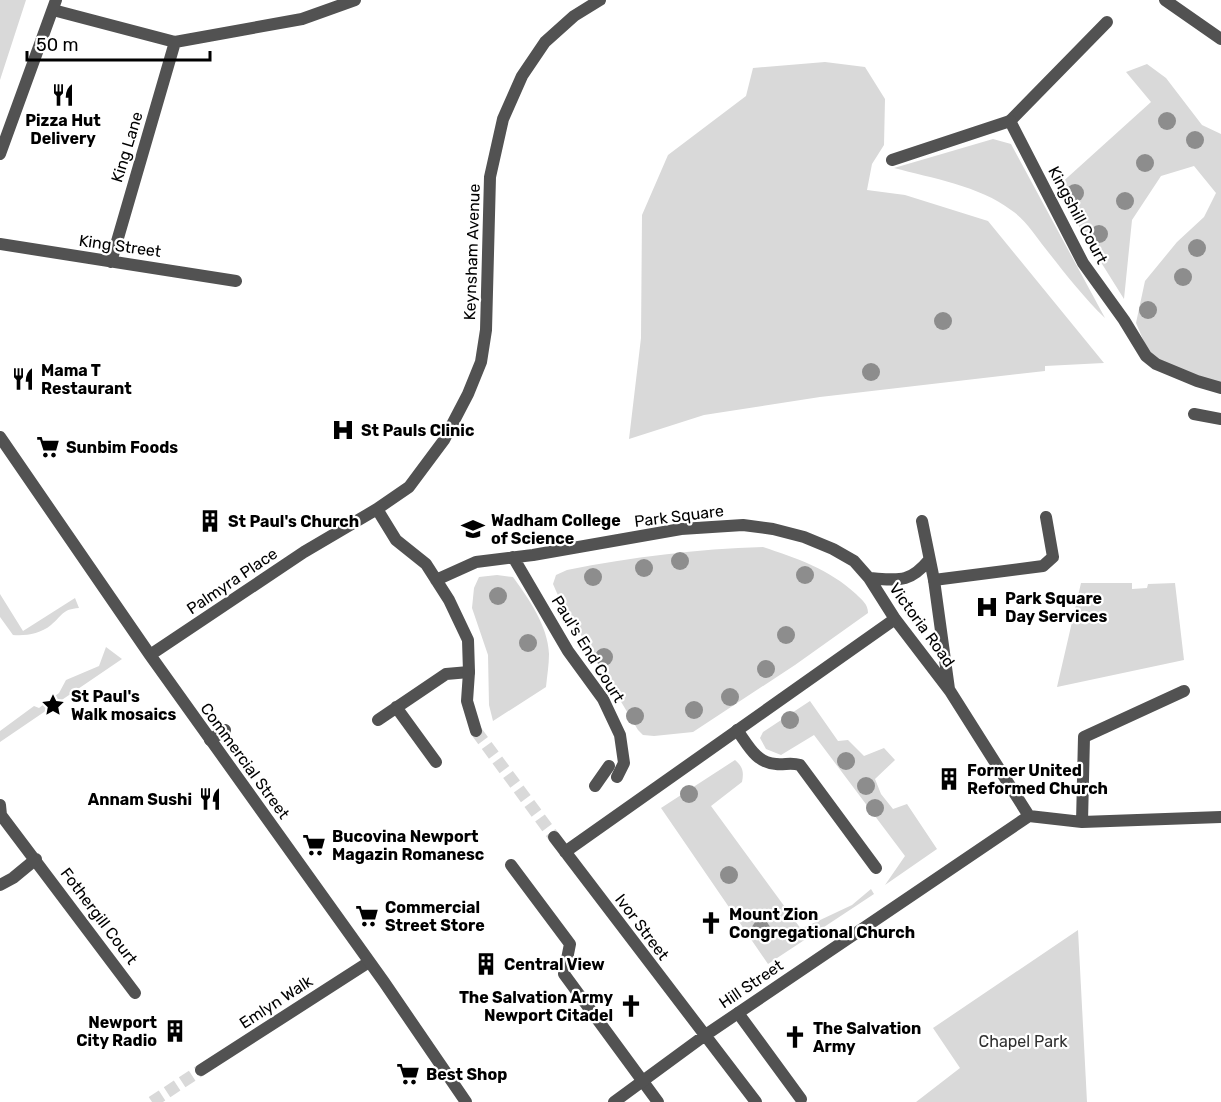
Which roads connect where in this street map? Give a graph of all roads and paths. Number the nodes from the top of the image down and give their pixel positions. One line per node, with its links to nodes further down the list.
1 (355, 0): 7 (street)
2 (600, 0): 18 (street, Keynsham Avenue)
3 (1165, 0): 6 (street)
4 (54, 5): 7 (street); 9 (street)
5 (1107, 22): 8 (street)
6 (1221, 39)
7 (176, 42): 12 (street, King Lane)
8 (1011, 121): 10 (street); 14 (street, Kingshill Court)
9 (0, 154)
10 (892, 160)
11 (0, 244): 12 (street, King Street)
12 (111, 262): 13 (street, King Street)
13 (236, 281)
14 (1221, 388)
15 (1194, 414): 16 (street)
16 (1221, 419)
17 (0, 437): 28 (street, Commercial Street)
18 (377, 508): 25 (street); 28 (street, Palmyra Place)
19 (1046, 517): 26 (street)
20 (922, 521): 22 (street, Victoria Road)
21 (513, 557): 23 (street, Park Square); 25 (street, Park Square); 39 (street, Paul's End Court)
22 (929, 560): 24 (street, Victoria Road); 26 (street, Victoria Road)
23 (854, 561): 24 (street, Victoria Road)
24 (869, 578): 27 (street, Victoria Road)
25 (436, 580): 29 (street)
26 (934, 580): 30 (street, Victoria Road)
27 (895, 619): 30 (street, Victoria Road); 35 (street)
28 (150, 656): 37 (street, Commercial Street)
29 (469, 672): 32 (street); 36 (street)
30 (950, 691): 41 (street, Victoria Road)
31 (1184, 691): 43 (street)
32 (396, 707): 33 (street); 38 (street)
33 (378, 720)
34 (225, 730): 37 (street)
35 (737, 730): 45 (street); 48 (street)
36 (476, 731)
37 (210, 740): 50 (street, Commercial Street)
38 (436, 762)
39 (624, 762): 39 (street)
40 (0, 805): 46 (street, Fothergill Court)
41 (1029, 816): 43 (street); 52 (street, Hill Street)
42 (1221, 817): 43 (street)
43 (1083, 822)
44 (554, 837): 45 (street, Ivor Street)
45 (565, 852): 53 (street, Ivor Street)
46 (36, 859): 49 (street); 51 (street, Fothergill Court)
47 (511, 865): 55 (street)
48 (876, 867)
49 (0, 885)
50 (369, 962): 54 (street, Emlyn Walk); 57 (street, Commercial Street)
51 (135, 993)
52 (738, 1013): 53 (street, Hill Street); 56 (street)
53 (704, 1036): 55 (street, Hill Street); 60 (street, Ivor Street)
54 (201, 1070)
55 (643, 1081): 58 (street, Hill Street); 59 (street)
56 (801, 1099)
57 (466, 1102)
58 (614, 1102)
59 (658, 1102)
60 (756, 1102)

